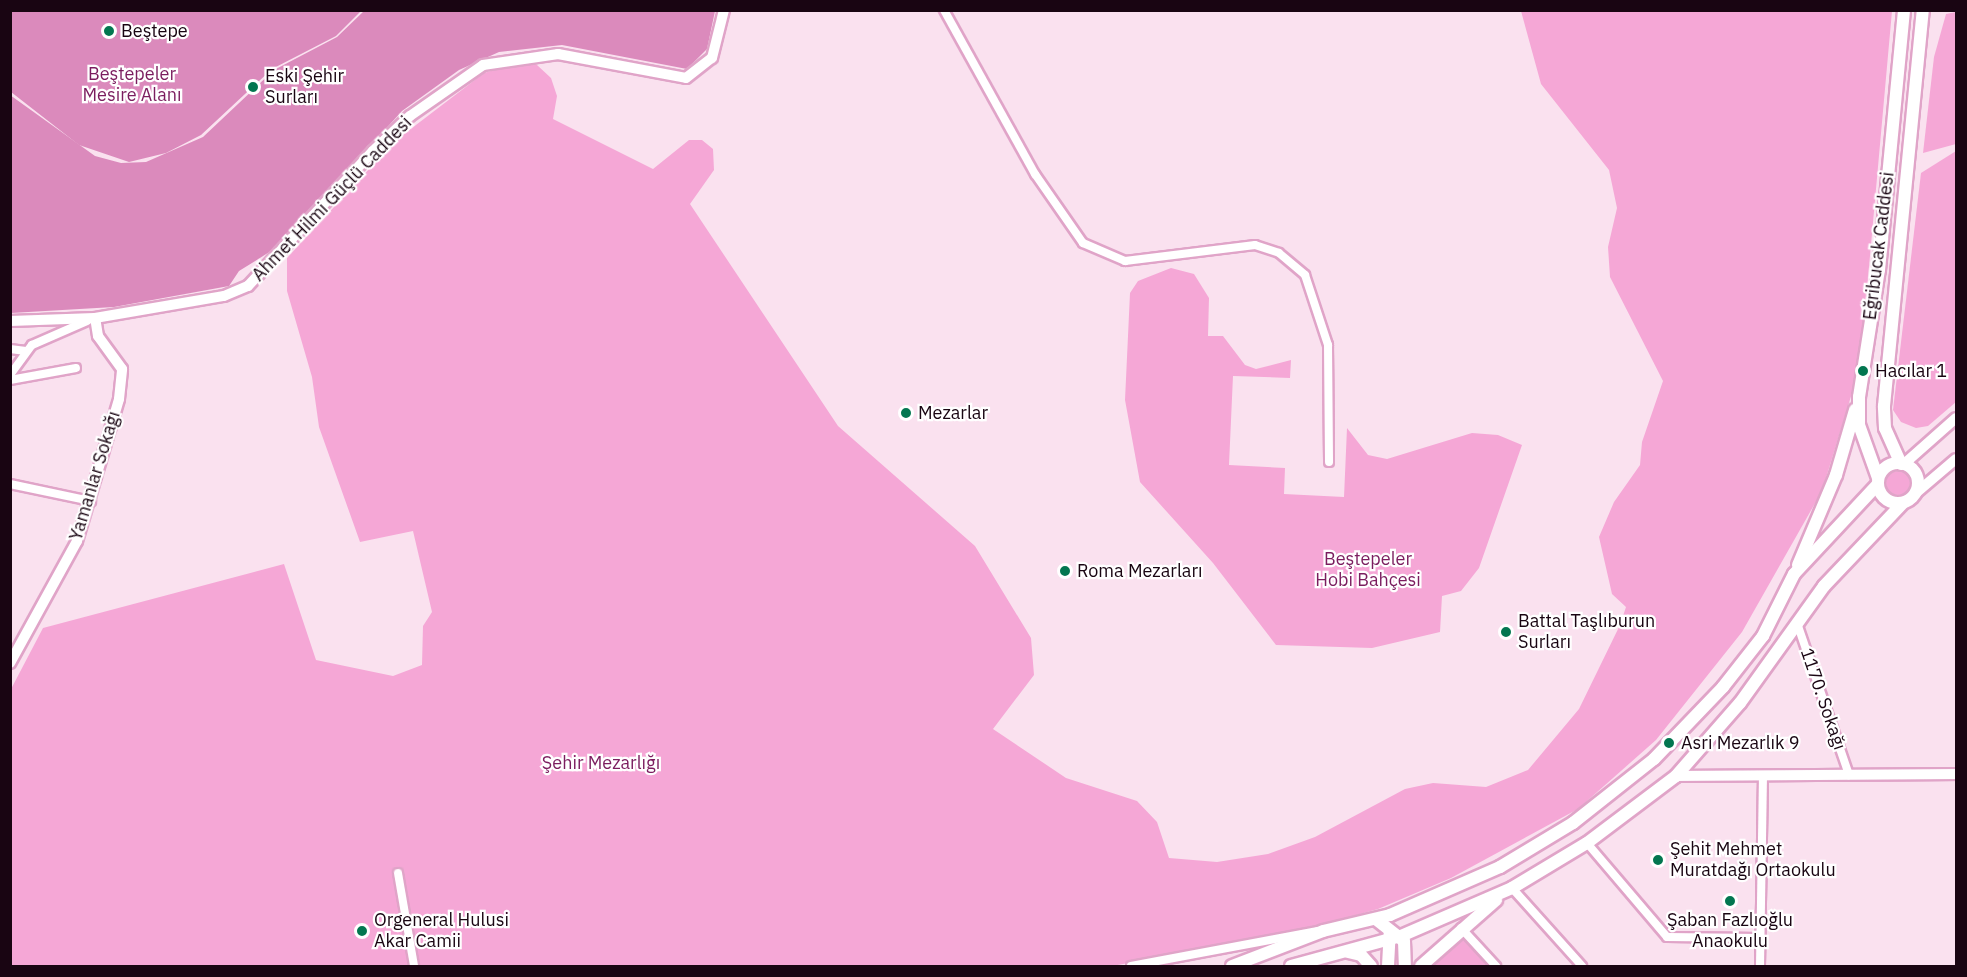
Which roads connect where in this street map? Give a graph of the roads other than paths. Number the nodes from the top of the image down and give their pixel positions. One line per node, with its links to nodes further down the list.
1 (724, 10): 5 (street, Ahmet Hilmi Güçlü Caddesi)
2 (944, 10): 14 (street)
3 (1904, 10): 11 (main road, Eğribucak Caddesi)
4 (1924, 11): 15 (main road, Eğribucak Caddesi)
5 (95, 318): 6 (street, Ahmet Hilmi Güçlü Caddesi); 8 (street); 19 (street, Yamanlar Sokağı)
6 (10, 321)
7 (10, 349): 8 (street)
8 (26, 351): 10 (street)
9 (76, 368): 10 (street)
10 (10, 377)
11 (1858, 398): 16 (main road, Eğribucak Caddesi); 21 (main road)
12 (1956, 417): 15 (street)
13 (1956, 459): 18 (street)
14 (1329, 462)
15 (1903, 464): 16 (main road); 18 (main road)
16 (1878, 481): 20 (main road); 21 (main road)
17 (10, 484): 19 (street)
18 (1916, 493): 20 (main road)
19 (91, 501): 23 (street, Yamanlar Sokağı)
20 (1903, 503): 22 (main road)
21 (1794, 574): 31 (main road)
22 (1797, 623): 25 (main road); 26 (street, 1170. Sokağı)
23 (10, 663)
24 (1956, 774): 26 (street)
25 (1676, 776): 27 (street); 28 (main road)
26 (1848, 776): 27 (street)
27 (1763, 778): 36 (street)
28 (1587, 843): 30 (main road); 36 (street)
29 (398, 873): 38 (street)
30 (1512, 888): 33 (main road); 35 (main road); 47 (street)
31 (1401, 910): 32 (main road); 35 (main road)
32 (1377, 920): 34 (main road); 35 (main road)
33 (1460, 927): 45 (main road); 46 (street)
34 (1323, 931): 39 (street); 40 (main road)
35 (1394, 934): 37 (main road); 43 (main road); 44 (main road)
36 (1759, 938): 48 (street)
37 (1347, 952): 41 (main road); 42 (main road)
38 (414, 966)
39 (1131, 966)
40 (1232, 966)
41 (1291, 966)
42 (1371, 966)
43 (1388, 966)
44 (1405, 966)
45 (1421, 966)
46 (1496, 966)
47 (1582, 966)
48 (1760, 966)

